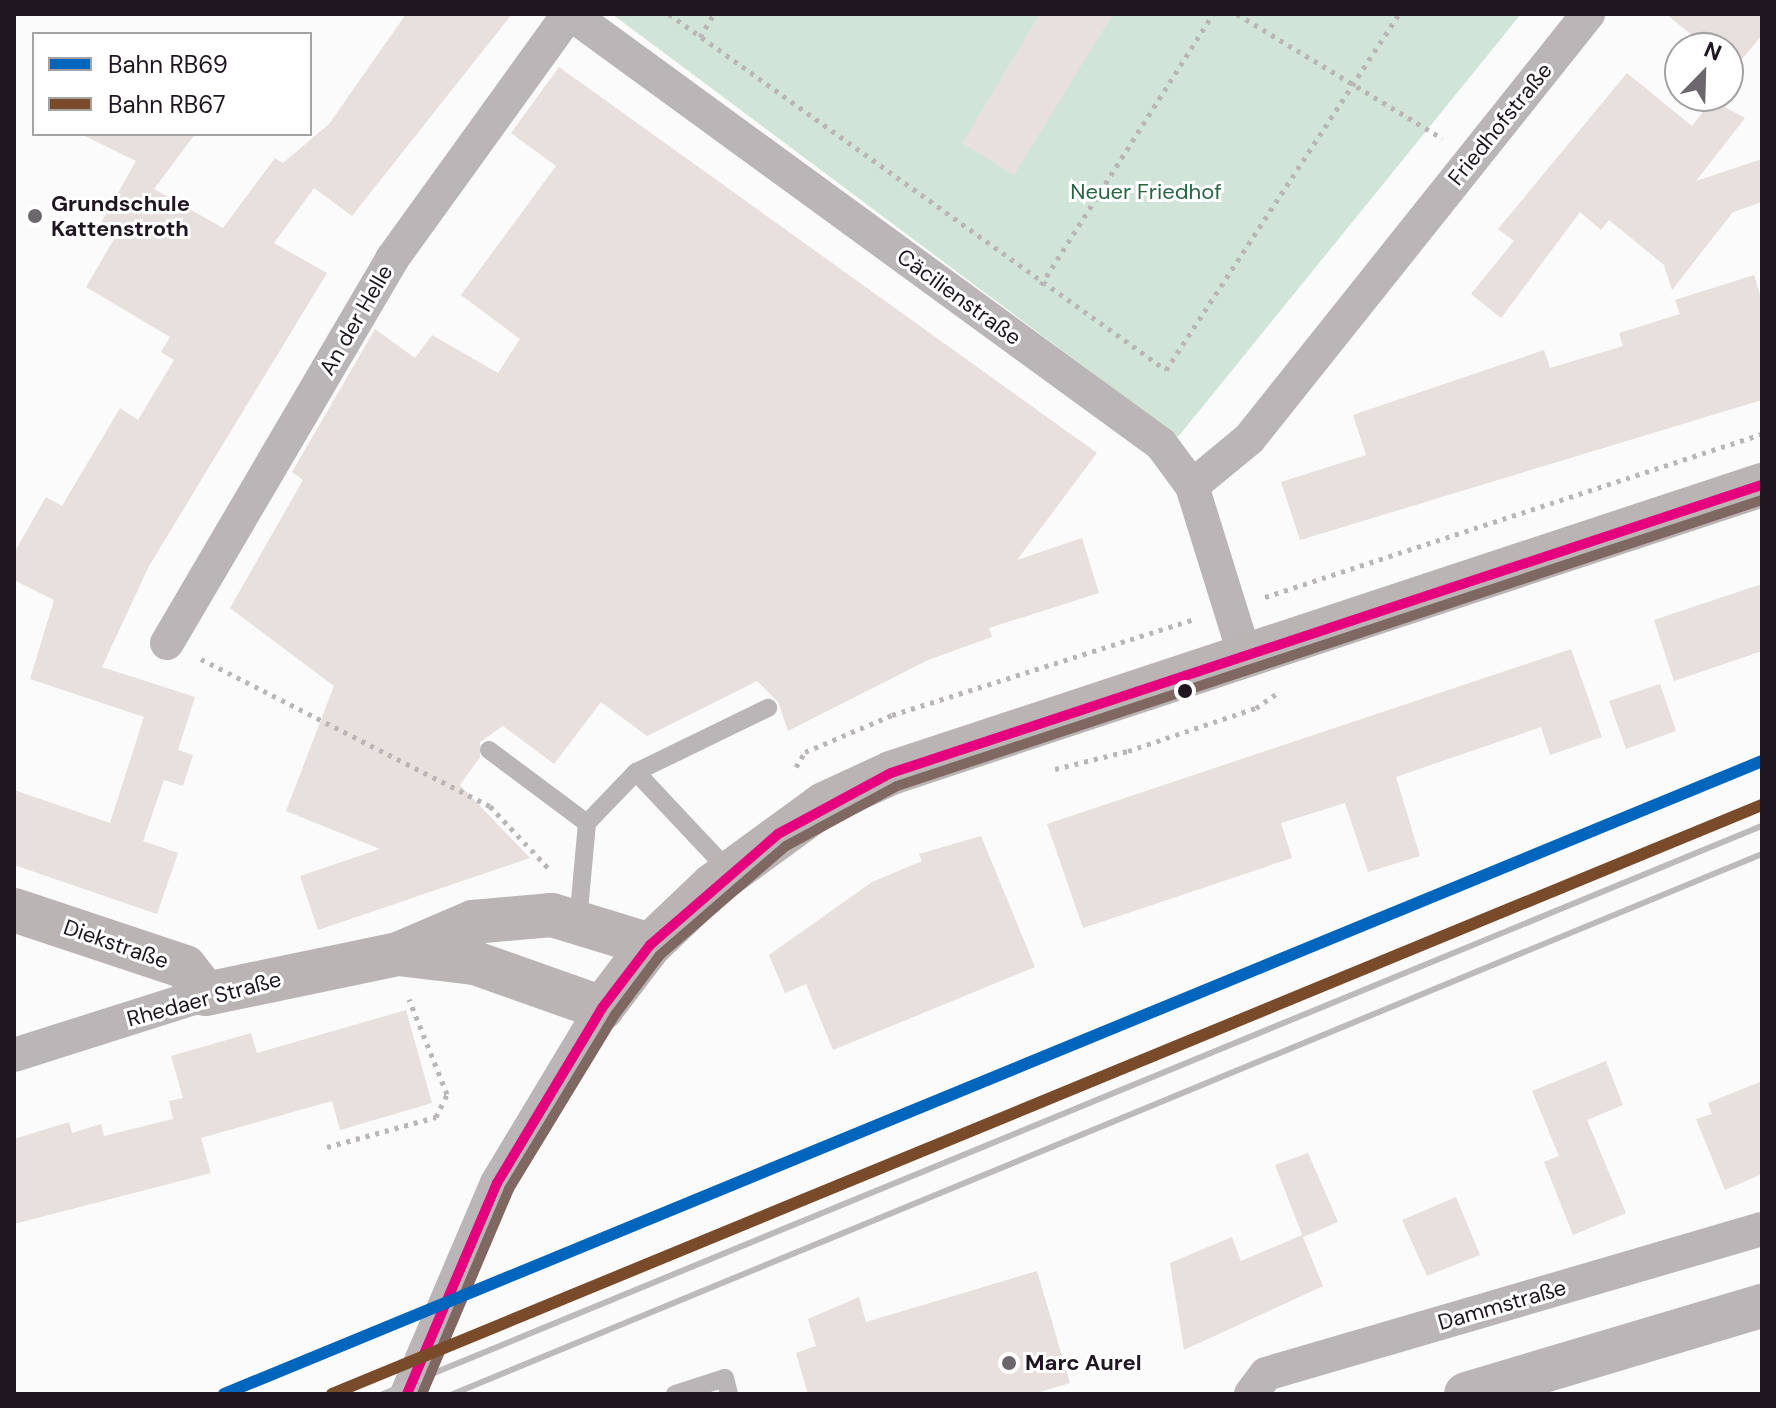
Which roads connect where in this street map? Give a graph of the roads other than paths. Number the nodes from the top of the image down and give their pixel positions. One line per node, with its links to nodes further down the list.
1 (570, 14): 4 (street, Cäcilienstraße); 5 (street, An der Helle)
2 (1588, 14): 4 (street, Friedhofstraße)
3 (1762, 485): 6 (main road)
4 (1192, 486): 6 (street, Cäcilienstraße)
5 (167, 643)
6 (1245, 656): 11 (main road)
7 (768, 708): 9 (lane)
8 (489, 750): 10 (lane)
9 (636, 772): 10 (lane); 11 (lane)
10 (587, 823): 13 (lane)
11 (730, 872): 14 (main road)
12 (14, 910): 16 (main road, Diekstraße)
13 (578, 922): 14 (main road, Rhedaer Straße); 15 (main road, Rhedaer Straße)
14 (650, 945): 17 (main road)
15 (403, 974): 16 (main road, Rhedaer Straße); 17 (main road, Rhedaer Straße)
16 (206, 994): 18 (street, Rhedaer Straße)
17 (602, 1008): 21 (street)
18 (14, 1055)
19 (1762, 1229): 24 (street, Dammstraße)
20 (1762, 1306): 25 (street)
21 (407, 1394)
22 (675, 1394): 23 (lane)
23 (729, 1394)
24 (1251, 1394)
25 (1466, 1394)

